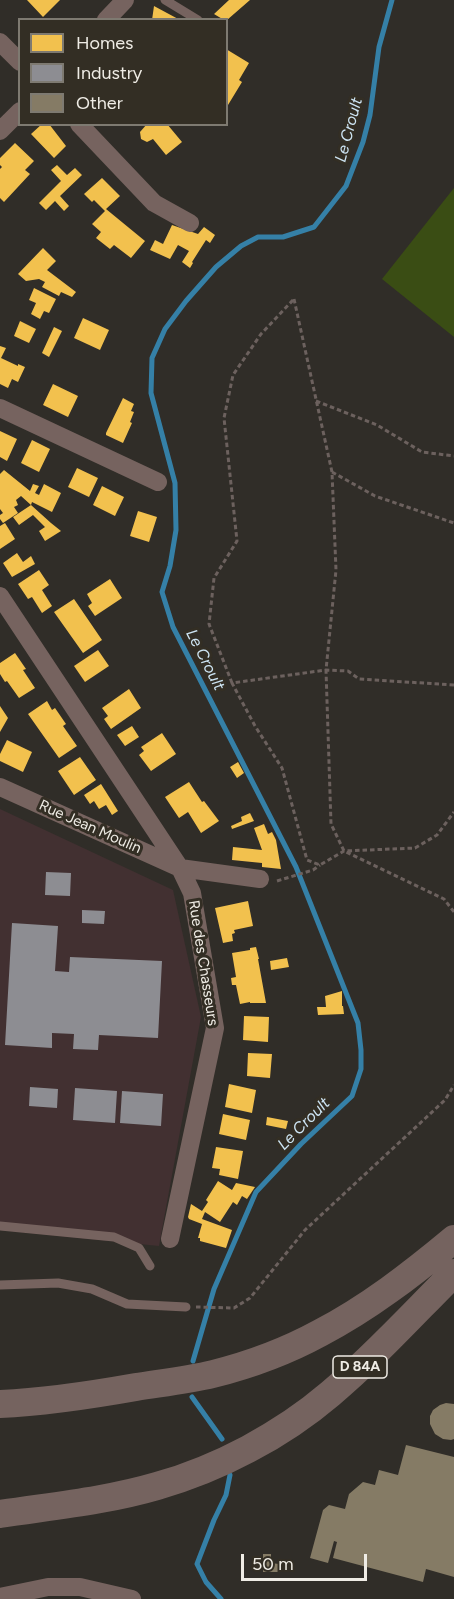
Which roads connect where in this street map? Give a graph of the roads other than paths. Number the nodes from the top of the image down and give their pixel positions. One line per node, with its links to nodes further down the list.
1 (124, 0): 3 (street)
2 (165, 0): 4 (lane)
3 (108, 18)
4 (195, 18)
5 (0, 42): 6 (street)
6 (18, 60)
7 (18, 113): 9 (street)
8 (81, 126): 10 (street)
9 (0, 131)
10 (190, 223)
11 (0, 408): 12 (street)
12 (158, 482)
13 (0, 596): 15 (street, Rue des Chasseurs)
14 (0, 787): 15 (street, Rue Jean Moulin)
15 (180, 868): 16 (street, Rue Jean Moulin); 18 (street, Rue des Chasseurs)
16 (260, 879)
17 (0, 1226): 20 (lane)
18 (170, 1239)
19 (454, 1239): 24 (main road)
20 (150, 1266)
21 (454, 1273): 25 (main road, D 84A)
22 (0, 1285): 23 (lane)
23 (186, 1307)
24 (0, 1404)
25 (0, 1514)
26 (0, 1597): 27 (street)
27 (132, 1599)

